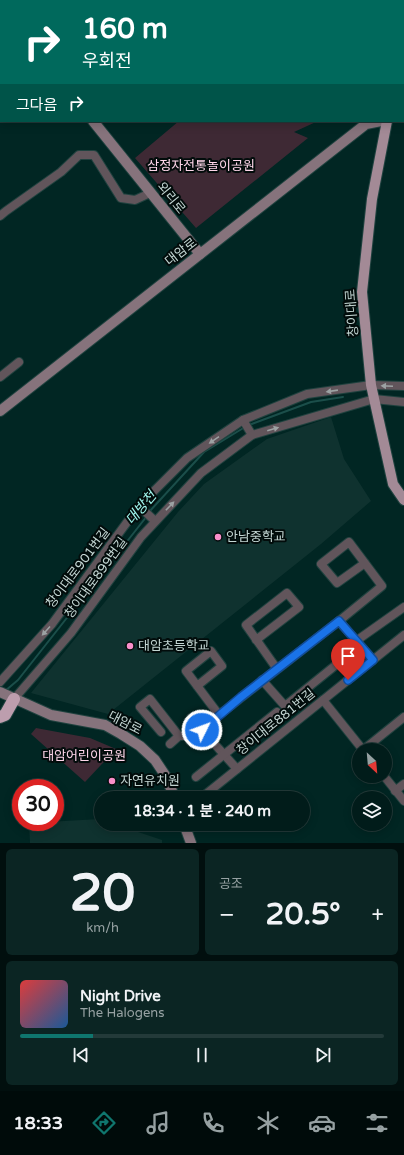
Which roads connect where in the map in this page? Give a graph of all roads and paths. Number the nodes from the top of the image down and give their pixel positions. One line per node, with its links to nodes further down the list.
1 (94, 122): 4 (street, 외리로)
2 (376, 122): 6 (street, 대암로)
3 (387, 122): 9 (main road, 창이대로)
4 (150, 193): 5 (street); 6 (street, 외리로)
5 (0, 216)
6 (200, 254): 13 (street, 대암로)
7 (19, 362): 8 (street)
8 (0, 377)
9 (371, 385): 10 (street, 창이대로901번길, one-way to 9); 11 (main road, 창이대로); 14 (street, 창이대로901번길, one-way to 14)
10 (404, 386)
11 (374, 399): 12 (street); 15 (street, 창이대로899번길, one-way to 11); 16 (main road, 창이대로)
12 (404, 402)
13 (0, 411)
14 (243, 420): 15 (street); 17 (street, 창이대로901번길, one-way to 17)
15 (252, 435): 18 (street, 창이대로899번길, one-way to 15)
16 (404, 500)
17 (139, 506): 18 (street); 29 (street, 창이대로901번길, one-way to 29)
18 (155, 521): 32 (street, 창이대로899번길)
19 (365, 563): 19 (street); 21 (street)
20 (404, 607): 24 (street)
21 (339, 621): 24 (street); 27 (street)
22 (404, 635): 26 (street, 창이대로881번길)
23 (256, 640): 23 (street); 27 (street)
24 (356, 641): 26 (street)
25 (352, 652): 28 (street)
26 (373, 660): 33 (street, 창이대로881번길)
27 (277, 669): 28 (street)
28 (262, 680): 35 (street)
29 (0, 682)
30 (197, 686): 30 (street); 35 (street)
31 (0, 692): 32 (street, 대암로)
32 (14, 699): 37 (highway); 49 (street, 대암로)
33 (324, 700): 41 (street); 45 (street, 창이대로881번길)
34 (277, 712): 44 (street)
35 (219, 715): 38 (street)
36 (404, 717): 42 (street)
37 (0, 718)
38 (202, 730): 40 (street); 44 (street)
39 (161, 732): 40 (street)
40 (180, 736): 43 (street)
41 (358, 743)
42 (372, 743)
43 (170, 744)
44 (224, 755): 45 (street); 46 (street)
45 (237, 769): 50 (street, 창이대로881번길)
46 (196, 777)
47 (389, 783): 51 (street)
48 (404, 784): 51 (street)
49 (172, 791)
50 (210, 791)
51 (395, 791): 52 (street)
52 (404, 801)
53 (187, 831): 54 (street)
54 (191, 843)

